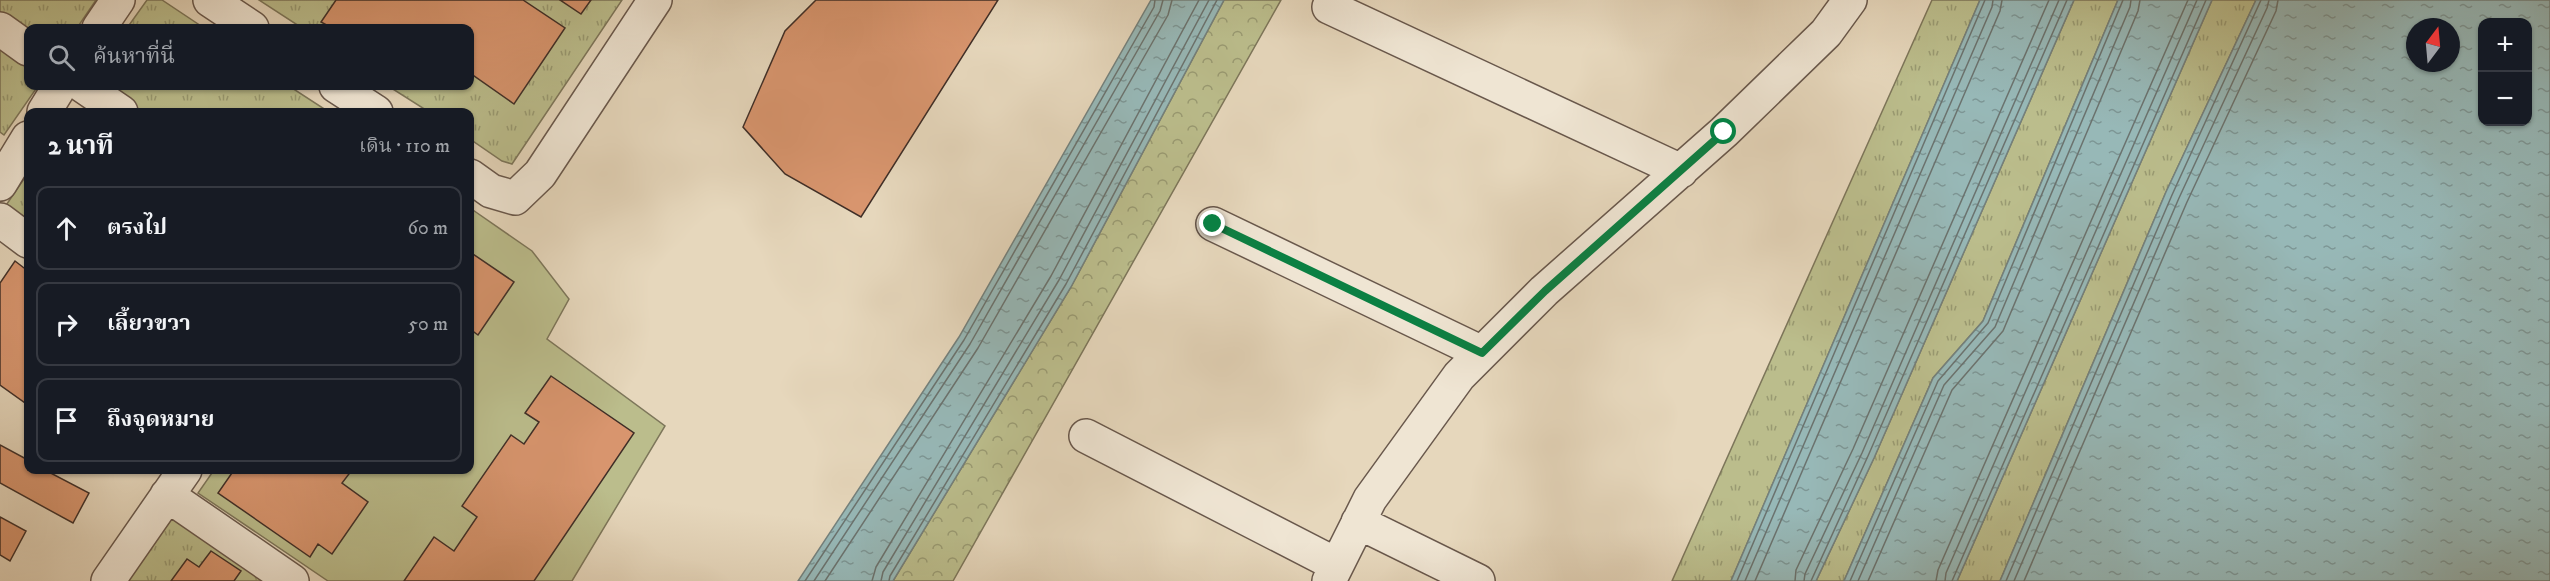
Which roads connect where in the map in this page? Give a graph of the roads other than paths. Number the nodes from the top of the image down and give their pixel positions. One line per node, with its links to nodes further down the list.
1 (118, 0): 6 (street)
2 (210, 0): 7 (street)
3 (655, 0): 19 (street)
4 (1850, 0): 18 (street)
5 (1329, 7): 18 (street)
6 (102, 24)
7 (246, 24)
8 (0, 29): 9 (street)
9 (24, 46)
10 (58, 90): 13 (street)
11 (89, 90): 14 (street)
12 (342, 90): 15 (street)
13 (46, 108)
14 (115, 108)
15 (370, 108)
16 (24, 143): 17 (street)
17 (3, 171)
18 (1681, 171): 23 (street)
19 (474, 179)
20 (0, 220): 22 (street)
21 (1213, 224): 23 (street)
22 (24, 238)
23 (1482, 353): 26 (street)
24 (1086, 436): 27 (street)
25 (176, 482): 28 (street); 29 (street)
26 (1358, 522): 27 (street); 30 (street)
27 (1333, 573)
28 (108, 581)
29 (292, 581)
30 (1478, 581)

